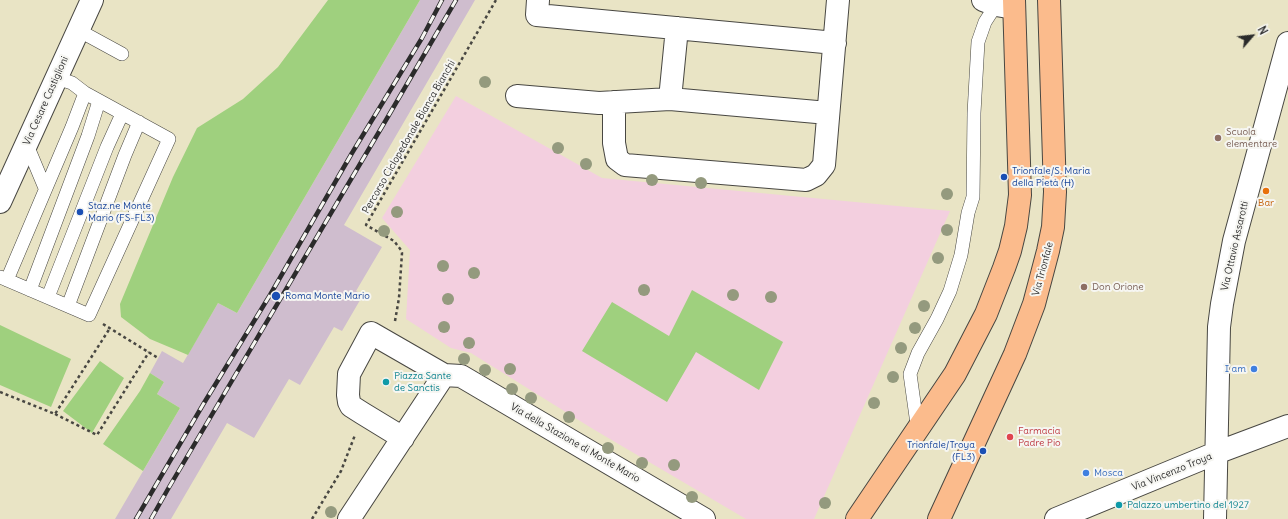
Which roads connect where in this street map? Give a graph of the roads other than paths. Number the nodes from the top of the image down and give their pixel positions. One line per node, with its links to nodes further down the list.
1 (92, 0): 7 (street, Via Cesare Castiglioni)
2 (538, 0): 6 (street)
3 (838, 0): 8 (street)
4 (1049, 0): 35 (main road, Via Trionfale)
5 (1002, 3): 29 (lane); 29 (main road)
6 (677, 28): 8 (street); 14 (street)
7 (78, 30): 10 (lane); 11 (street, Via Cesare Castiglioni)
8 (834, 43): 17 (street)
9 (1288, 43): 31 (street, Via Ottavio Assarotti)
10 (122, 54)
11 (57, 78): 12 (lane); 20 (street, Via Cesare Castiglioni)
12 (85, 93): 15 (lane); 21 (lane)
13 (517, 96): 16 (street)
14 (670, 100): 16 (street); 17 (street)
15 (99, 101): 18 (lane); 24 (lane)
16 (614, 102): 17 (street)
17 (828, 113)
18 (122, 114): 19 (lane); 25 (lane)
19 (139, 122): 26 (lane); 26 (lane)
20 (27, 145): 21 (lane); 22 (street, Via Cesare Castiglioni)
21 (45, 188): 23 (lane)
22 (0, 202)
23 (4, 278): 24 (lane)
24 (30, 290): 25 (lane)
25 (48, 297): 26 (lane)
26 (68, 306)
27 (444, 375): 30 (street); 30 (street); 34 (street, Via della Stazione di Monte Mario)
28 (1288, 426): 31 (street, Via Vincenzo Troya)
29 (918, 431): 32 (main road)
30 (403, 438): 33 (street)
31 (1216, 453): 36 (street, Via Vincenzo Troya); 37 (street, Via Ottavio Assarotti)
32 (858, 518)
33 (350, 519)
34 (704, 519)
35 (939, 519)
36 (1056, 519)
37 (1215, 519)

